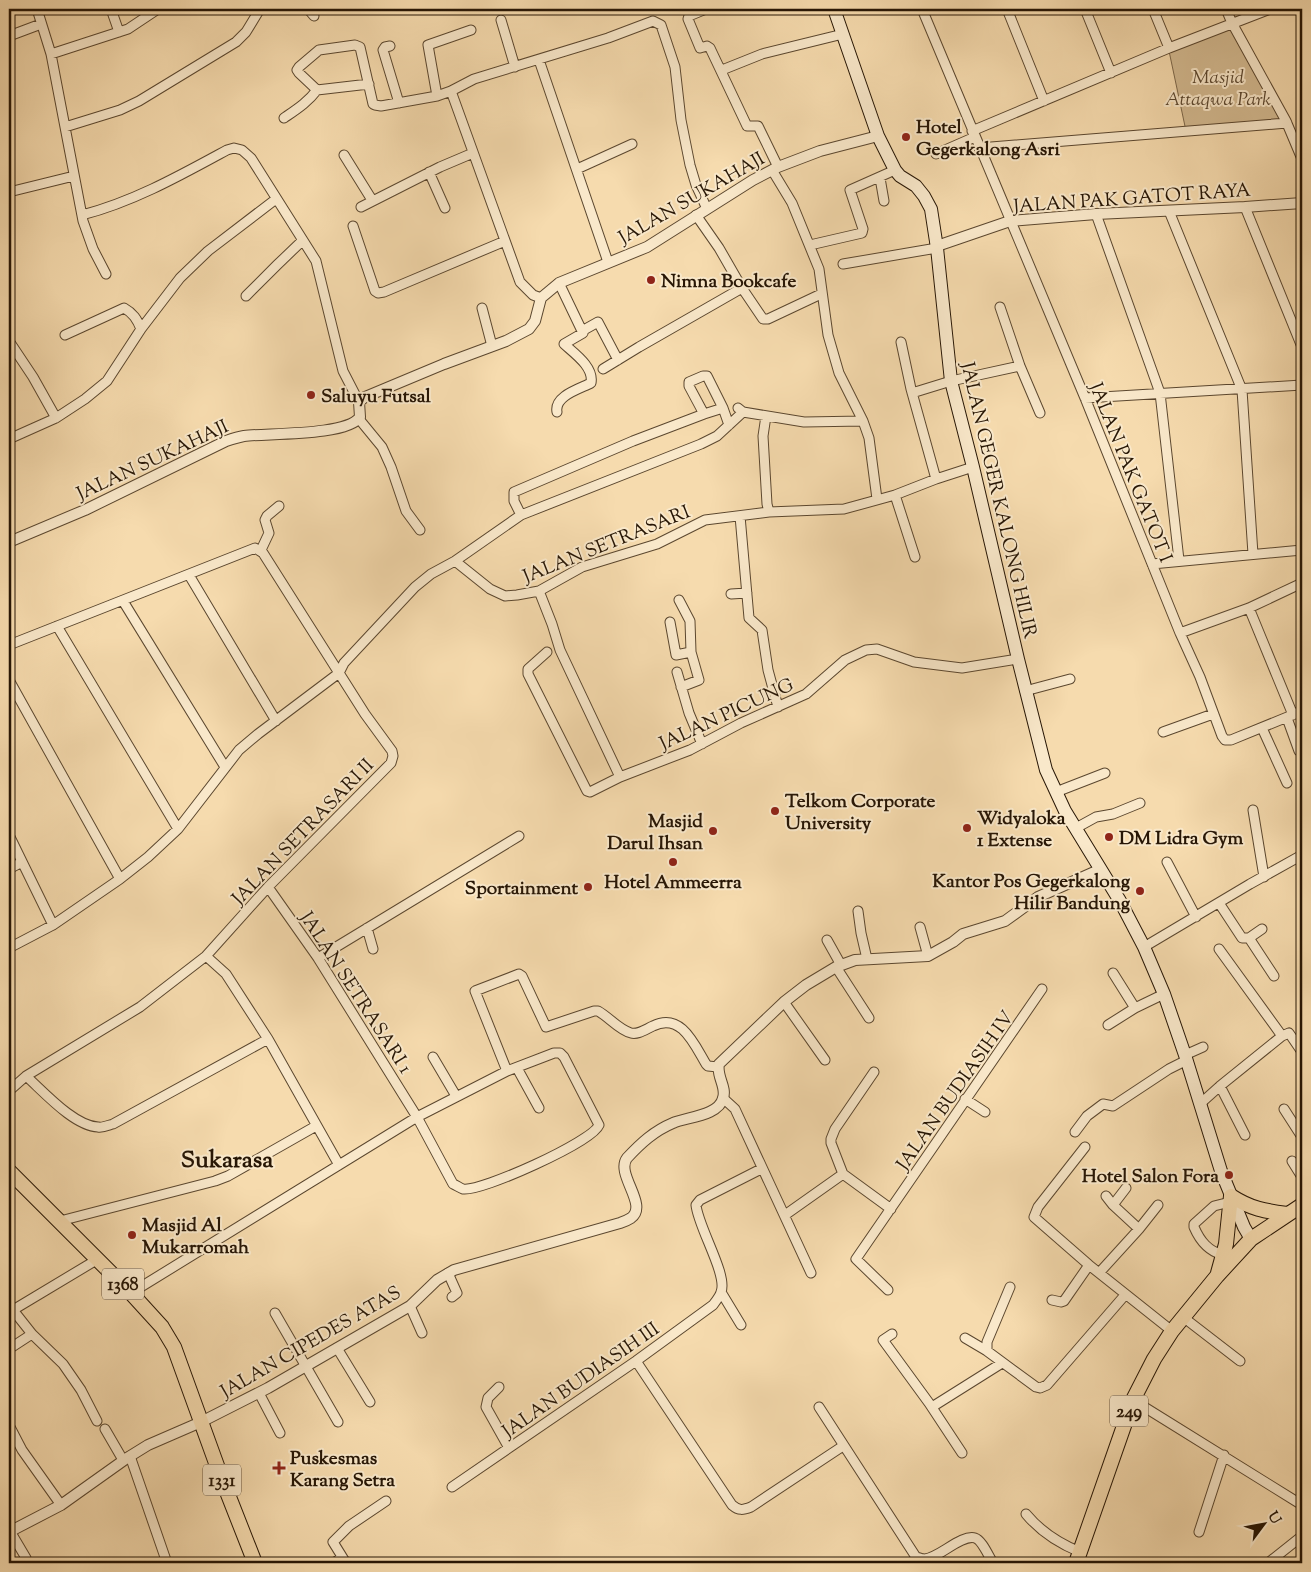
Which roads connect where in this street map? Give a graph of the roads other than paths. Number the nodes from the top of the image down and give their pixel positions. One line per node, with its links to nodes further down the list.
1 (37, 9): 15 (street)
2 (111, 9): 17 (street)
3 (158, 9): 17 (street)
4 (260, 9): 36 (street)
5 (706, 9): 46 (street)
6 (834, 9): 19 (main road, JALAN GEGER KALONG HILIR)
7 (922, 9): 37 (street, JALAN PAK GATOT I)
8 (1007, 9): 32 (street)
9 (1085, 9): 27 (street)
10 (1153, 9): 22 (street)
11 (1226, 9): 14 (street)
12 (1270, 9): 14 (street)
13 (501, 20): 25 (street)
14 (1232, 23): 22 (street); 35 (street)
15 (41, 24): 20 (street); 23 (street)
16 (471, 30): 31 (street)
17 (119, 32): 23 (street)
18 (501, 34): 25 (street)
19 (843, 34): 26 (street); 38 (main road, JALAN GEGER KALONG HILIR)
20 (9, 36)
21 (390, 46): 33 (street)
22 (1169, 48): 27 (street)
23 (51, 54): 36 (street)
24 (539, 60): 25 (street); 45 (street); 59 (street)
25 (513, 68): 30 (street)
26 (722, 70)
27 (1111, 73): 32 (street)
28 (369, 84): 29 (street); 29 (street); 33 (street)
29 (317, 90): 34 (street)
30 (451, 91): 31 (street); 41 (street)
31 (437, 96): 33 (street)
32 (1044, 101): 37 (street)
33 (399, 103)
34 (284, 118)
35 (1287, 123): 40 (street); 44 (street)
36 (65, 127): 49 (street)
37 (973, 134): 40 (street, JALAN PAK GATOT I); 42 (street)
38 (878, 136): 46 (street, JALAN SUKAHAJI); 47 (main road, JALAN GEGER KALONG HILIR)
39 (632, 144): 45 (street)
40 (980, 148): 64 (street, JALAN PAK GATOT I)
41 (473, 153): 48 (street); 67 (street)
42 (936, 154)
43 (344, 155): 53 (street)
44 (1302, 159)
45 (577, 169): 70 (street)
46 (775, 169): 59 (street, JALAN SUKAHAJI); 68 (street)
47 (896, 170): 50 (street); 69 (main road, JALAN GEGER KALONG HILIR)
48 (429, 172): 53 (street); 58 (street)
49 (74, 176): 51 (street); 62 (street)
50 (880, 178): 54 (street); 68 (street)
51 (9, 192)
52 (276, 199): 62 (street); 66 (street); 80 (street)
53 (372, 200): 56 (street)
54 (884, 200)
55 (1302, 202): 57 (street, JALAN PAK GATOT RAYA)
56 (361, 207)
57 (1245, 207): 60 (street, JALAN PAK GATOT RAYA); 86 (street)
58 (445, 208)
59 (706, 209): 63 (street, JALAN SUKAHAJI)
60 (1169, 211): 61 (street, JALAN PAK GATOT RAYA); 92 (street)
61 (1096, 214): 64 (street, JALAN PAK GATOT RAYA); 94 (street)
62 (82, 215): 72 (street)
63 (696, 215): 70 (street, JALAN SUKAHAJI); 74 (street)
64 (1010, 221): 69 (street, JALAN PAK GATOT RAYA); 95 (street, JALAN PAK GATOT I)
65 (353, 226): 67 (street)
66 (302, 241): 76 (street); 96 (street)
67 (505, 241): 77 (street)
68 (810, 245): 75 (street)
69 (937, 247): 71 (street); 90 (main road, JALAN GEGER KALONG HILIR)
70 (608, 262): 73 (street, JALAN SUKAHAJI)
71 (843, 264)
72 (106, 274)
73 (559, 283): 77 (street, JALAN SUKAHAJI); 81 (street)
74 (742, 288): 75 (street); 87 (street)
75 (821, 294): 104 (street)
76 (246, 296)
77 (540, 298): 85 (street)
78 (1000, 307): 88 (street)
79 (482, 308): 85 (street)
80 (141, 329): 82 (street); 102 (street)
81 (582, 332): 87 (street); 98 (street)
82 (65, 335)
83 (9, 341): 102 (street)
84 (901, 342): 93 (street)
85 (492, 346): 96 (street)
86 (1302, 347)
87 (618, 360): 89 (street)
88 (1020, 366): 90 (street); 99 (street)
89 (603, 369)
90 (951, 381): 93 (street); 107 (main road, JALAN GEGER KALONG HILIR)
91 (1302, 385): 92 (street)
92 (1242, 390): 94 (street); 119 (street)
93 (912, 393): 108 (street)
94 (1160, 394): 95 (street); 121 (street)
95 (1084, 398): 123 (street, JALAN PAK GATOT I)
96 (359, 402): 103 (street)
97 (723, 408): 100 (street); 100 (street); 105 (street)
98 (556, 412)
99 (1040, 413)
100 (704, 414): 113 (street)
101 (766, 416): 104 (street); 105 (street); 112 (street)
102 (56, 418): 106 (street)
103 (359, 419): 115 (street); 116 (street, JALAN SUKAHAJI)
104 (863, 421): 110 (street)
105 (729, 424): 113 (street)
106 (9, 439)
107 (973, 467): 108 (street, JALAN SETRASARI); 138 (main road, JALAN GEGER KALONG HILIR)
108 (936, 479): 109 (street, JALAN SETRASARI)
109 (895, 495): 110 (street, JALAN SETRASARI); 120 (street)
110 (878, 499): 112 (street, JALAN SETRASARI)
111 (279, 506): 117 (street)
112 (769, 512): 114 (street, JALAN SETRASARI)
113 (521, 515): 122 (street)
114 (740, 516): 126 (street, JALAN SETRASARI); 127 (street)
115 (420, 530)
116 (9, 542)
117 (261, 550): 124 (street); 140 (street, JALAN SETRASARI II)
118 (1302, 550): 119 (street)
119 (1252, 554): 121 (street)
120 (915, 557)
121 (1179, 560): 123 (street)
122 (454, 561): 126 (street, JALAN SETRASARI); 140 (street)
123 (1152, 564): 134 (street, JALAN PAK GATOT I)
124 (189, 575): 130 (street); 149 (street)
125 (1302, 583): 131 (street)
126 (539, 591): 156 (street)
127 (747, 593): 128 (street); 145 (street)
128 (731, 594)
129 (679, 600): 137 (street)
130 (123, 601): 133 (street); 154 (street)
131 (1249, 608): 134 (street); 148 (street)
132 (670, 622): 137 (street)
133 (57, 626): 135 (street); 162 (street)
134 (1180, 634): 147 (street, JALAN PAK GATOT I)
135 (9, 645)
136 (547, 652): 156 (street, JALAN PICUNG)
137 (691, 652): 143 (street)
138 (1018, 659): 144 (main road, JALAN GEGER KALONG HILIR); 145 (street, JALAN PICUNG)
139 (678, 672): 143 (street)
140 (339, 674): 149 (street); 172 (street, JALAN SETRASARI II)
141 (1070, 679): 144 (street)
142 (9, 680): 171 (street)
143 (681, 687): 152 (street)
144 (1025, 691): 158 (main road, JALAN GEGER KALONG HILIR)
145 (778, 707): 152 (street, JALAN PICUNG)
146 (1302, 711): 148 (street)
147 (1213, 714): 150 (street, JALAN PAK GATOT I); 151 (street)
148 (1290, 717): 150 (street); 153 (street)
149 (276, 721): 154 (street)
150 (1262, 728): 157 (street)
151 (1163, 732)
152 (702, 744): 156 (street, JALAN PICUNG)
153 (1299, 751)
154 (225, 767): 162 (street)
155 (1105, 773): 158 (street)
156 (620, 777)
157 (1287, 784)
158 (1056, 792): 161 (main road, JALAN GEGER KALONG HILIR)
159 (1140, 802): 161 (street)
160 (1253, 810): 170 (street)
161 (1076, 828): 168 (main road, JALAN GEGER KALONG HILIR)
162 (178, 829): 171 (street)
163 (9, 835): 166 (street)
164 (518, 836): 178 (street)
165 (1302, 856): 170 (street)
166 (22, 862): 169 (street); 176 (street)
167 (1167, 862): 175 (street)
168 (1101, 869): 182 (main road, JALAN GEGER KALONG HILIR); 187 (street)
169 (9, 870)
170 (1264, 877): 173 (street)
171 (120, 879): 176 (street)
172 (268, 886): 186 (street, JALAN SETRASARI II); 188 (street, JALAN SETRASARI 1)
173 (1219, 903): 175 (street); 180 (street)
174 (858, 911): 189 (street)
175 (1196, 917): 182 (street)
176 (53, 925): 183 (street)
177 (920, 927): 187 (street)
178 (367, 928): 184 (street); 188 (street)
179 (1262, 929): 180 (street)
180 (1249, 938): 192 (street)
181 (827, 940): 190 (street)
182 (1144, 947): 194 (main road, JALAN GEGER KALONG HILIR)
183 (9, 948)
184 (373, 949)
185 (1219, 949): 199 (street)
186 (206, 956): 200 (street); 210 (street, JALAN SETRASARI II)
187 (928, 956): 189 (street)
188 (318, 958): 220 (street, JALAN SETRASARI 1)
189 (867, 959): 190 (street)
190 (838, 966): 195 (street); 197 (street)
191 (1113, 973): 196 (street)
192 (1274, 976)
193 (1042, 988): 215 (street, JALAN BUDIASIH IV)
194 (1164, 994): 196 (street); 204 (main road, JALAN GEGER KALONG HILIR)
195 (784, 1002): 205 (street); 206 (street)
196 (1135, 1008): 198 (street)
197 (869, 1018)
198 (1108, 1025)
199 (1282, 1036): 202 (street); 211 (street)
200 (268, 1039): 210 (street); 221 (street)
201 (1203, 1047): 204 (street)
202 (1302, 1052)
203 (432, 1057): 213 (street)
204 (1186, 1058): 216 (main road, JALAN GEGER KALONG HILIR); 222 (street)
205 (825, 1060)
206 (718, 1067): 208 (street); 214 (street)
207 (517, 1068): 208 (street); 217 (street); 220 (street, JALAN SETRASARI 1)
208 (507, 1072): 213 (street)
209 (874, 1072): 230 (street)
210 (26, 1076): 212 (street, JALAN SETRASARI II)
211 (1220, 1086): 216 (street); 223 (street)
212 (9, 1091)
213 (456, 1096): 220 (street)
214 (723, 1098): 228 (street); 247 (street, JALAN CIPEDES ATAS)
215 (965, 1099): 219 (street); 238 (street, JALAN BUDIASIH IV)
216 (1201, 1103): 234 (main road, JALAN GEGER KALONG HILIR)
217 (539, 1108)
218 (1284, 1109): 224 (street)
219 (985, 1112)
220 (417, 1117): 227 (street)
221 (316, 1126): 227 (street); 241 (street)
222 (1075, 1132)
223 (1245, 1135)
224 (1302, 1137)
225 (1085, 1147): 246 (street)
226 (1292, 1160): 231 (street)
227 (339, 1165): 254 (street)
228 (762, 1169): 240 (street); 253 (street)
229 (9, 1171): 241 (main road, 1368)
230 (844, 1174): 238 (street); 240 (street)
231 (1302, 1177)
232 (1126, 1188): 235 (street)
233 (1106, 1196): 235 (street)
234 (1231, 1199): 239 (main road); 243 (main road, JALAN GEGER KALONG HILIR); 244 (main road); 244 (street)
235 (1113, 1205): 242 (street)
236 (1158, 1205): 242 (street)
237 (1302, 1205): 239 (main road, 249)
238 (891, 1209): 252 (street, JALAN BUDIASIH IV)
239 (1288, 1214): 243 (main road, 249)
240 (785, 1215): 248 (street)
241 (60, 1221): 245 (main road, 1368)
242 (1139, 1229): 249 (street)
243 (1251, 1239): 250 (main road, 249)
244 (1223, 1255): 250 (main road)
245 (98, 1259): 254 (main road, 1368); 259 (street)
246 (1089, 1265): 249 (street); 257 (street)
247 (448, 1273): 256 (street); 258 (street, JALAN CIPEDES ATAS)
248 (811, 1273)
249 (1099, 1273): 255 (street)
250 (1217, 1276): 261 (main road, 249)
251 (1010, 1287): 270 (street)
252 (888, 1290)
253 (721, 1292): 262 (street); 272 (street, JALAN BUDIASIH III)
254 (131, 1293): 282 (main road, 1368)
255 (1125, 1295): 263 (street); 273 (street)
256 (452, 1297)
257 (1052, 1300)
258 (410, 1306): 264 (street); 268 (street, JALAN CIPEDES ATAS)
259 (11, 1308): 265 (street)
260 (275, 1313): 274 (street)
261 (1183, 1317): 263 (main road, 249); 271 (street)
262 (741, 1325)
263 (1172, 1331): 277 (main road, 249)
264 (422, 1333)
265 (32, 1334): 269 (street); 281 (street)
266 (892, 1334): 280 (street)
267 (965, 1338): 270 (street)
268 (338, 1348): 274 (street, JALAN CIPEDES ATAS); 278 (street)
269 (9, 1349)
270 (987, 1351): 273 (street)
271 (1240, 1360)
272 (636, 1361): 287 (street); 288 (street, JALAN BUDIASIH III)
273 (1002, 1363): 280 (street)
274 (306, 1367): 276 (street, JALAN CIPEDES ATAS); 283 (street)
275 (499, 1387): 288 (street)
276 (259, 1392): 282 (street, JALAN CIPEDES ATAS); 286 (street)
277 (1133, 1400): 290 (street); 300 (main road, 249)
278 (370, 1402)
279 (819, 1407): 287 (street)
280 (932, 1407): 289 (street)
281 (97, 1421)
282 (201, 1422): 291 (street, JALAN CIPEDES ATAS); 305 (main road, 1331)
283 (338, 1422)
284 (9, 1425): 295 (street)
285 (105, 1429): 291 (street)
286 (280, 1433)
287 (843, 1446): 307 (street)
288 (510, 1448): 292 (street, JALAN BUDIASIH III)
289 (962, 1453)
290 (1224, 1455): 294 (street); 298 (street)
291 (127, 1458): 295 (street, JALAN CIPEDES ATAS); 303 (street); 304 (street)
292 (452, 1487)
293 (386, 1501): 301 (street)
294 (1302, 1504)
295 (60, 1505): 297 (street, JALAN CIPEDES ATAS)
296 (1026, 1514): 300 (street)
297 (9, 1531): 302 (street)
298 (1199, 1532)
299 (1302, 1536): 308 (street)
300 (1078, 1557)
301 (344, 1560): 306 (street)
302 (27, 1563)
303 (161, 1563)
304 (167, 1563)
305 (255, 1563)
306 (333, 1563)
307 (993, 1563)
308 (1268, 1563)

